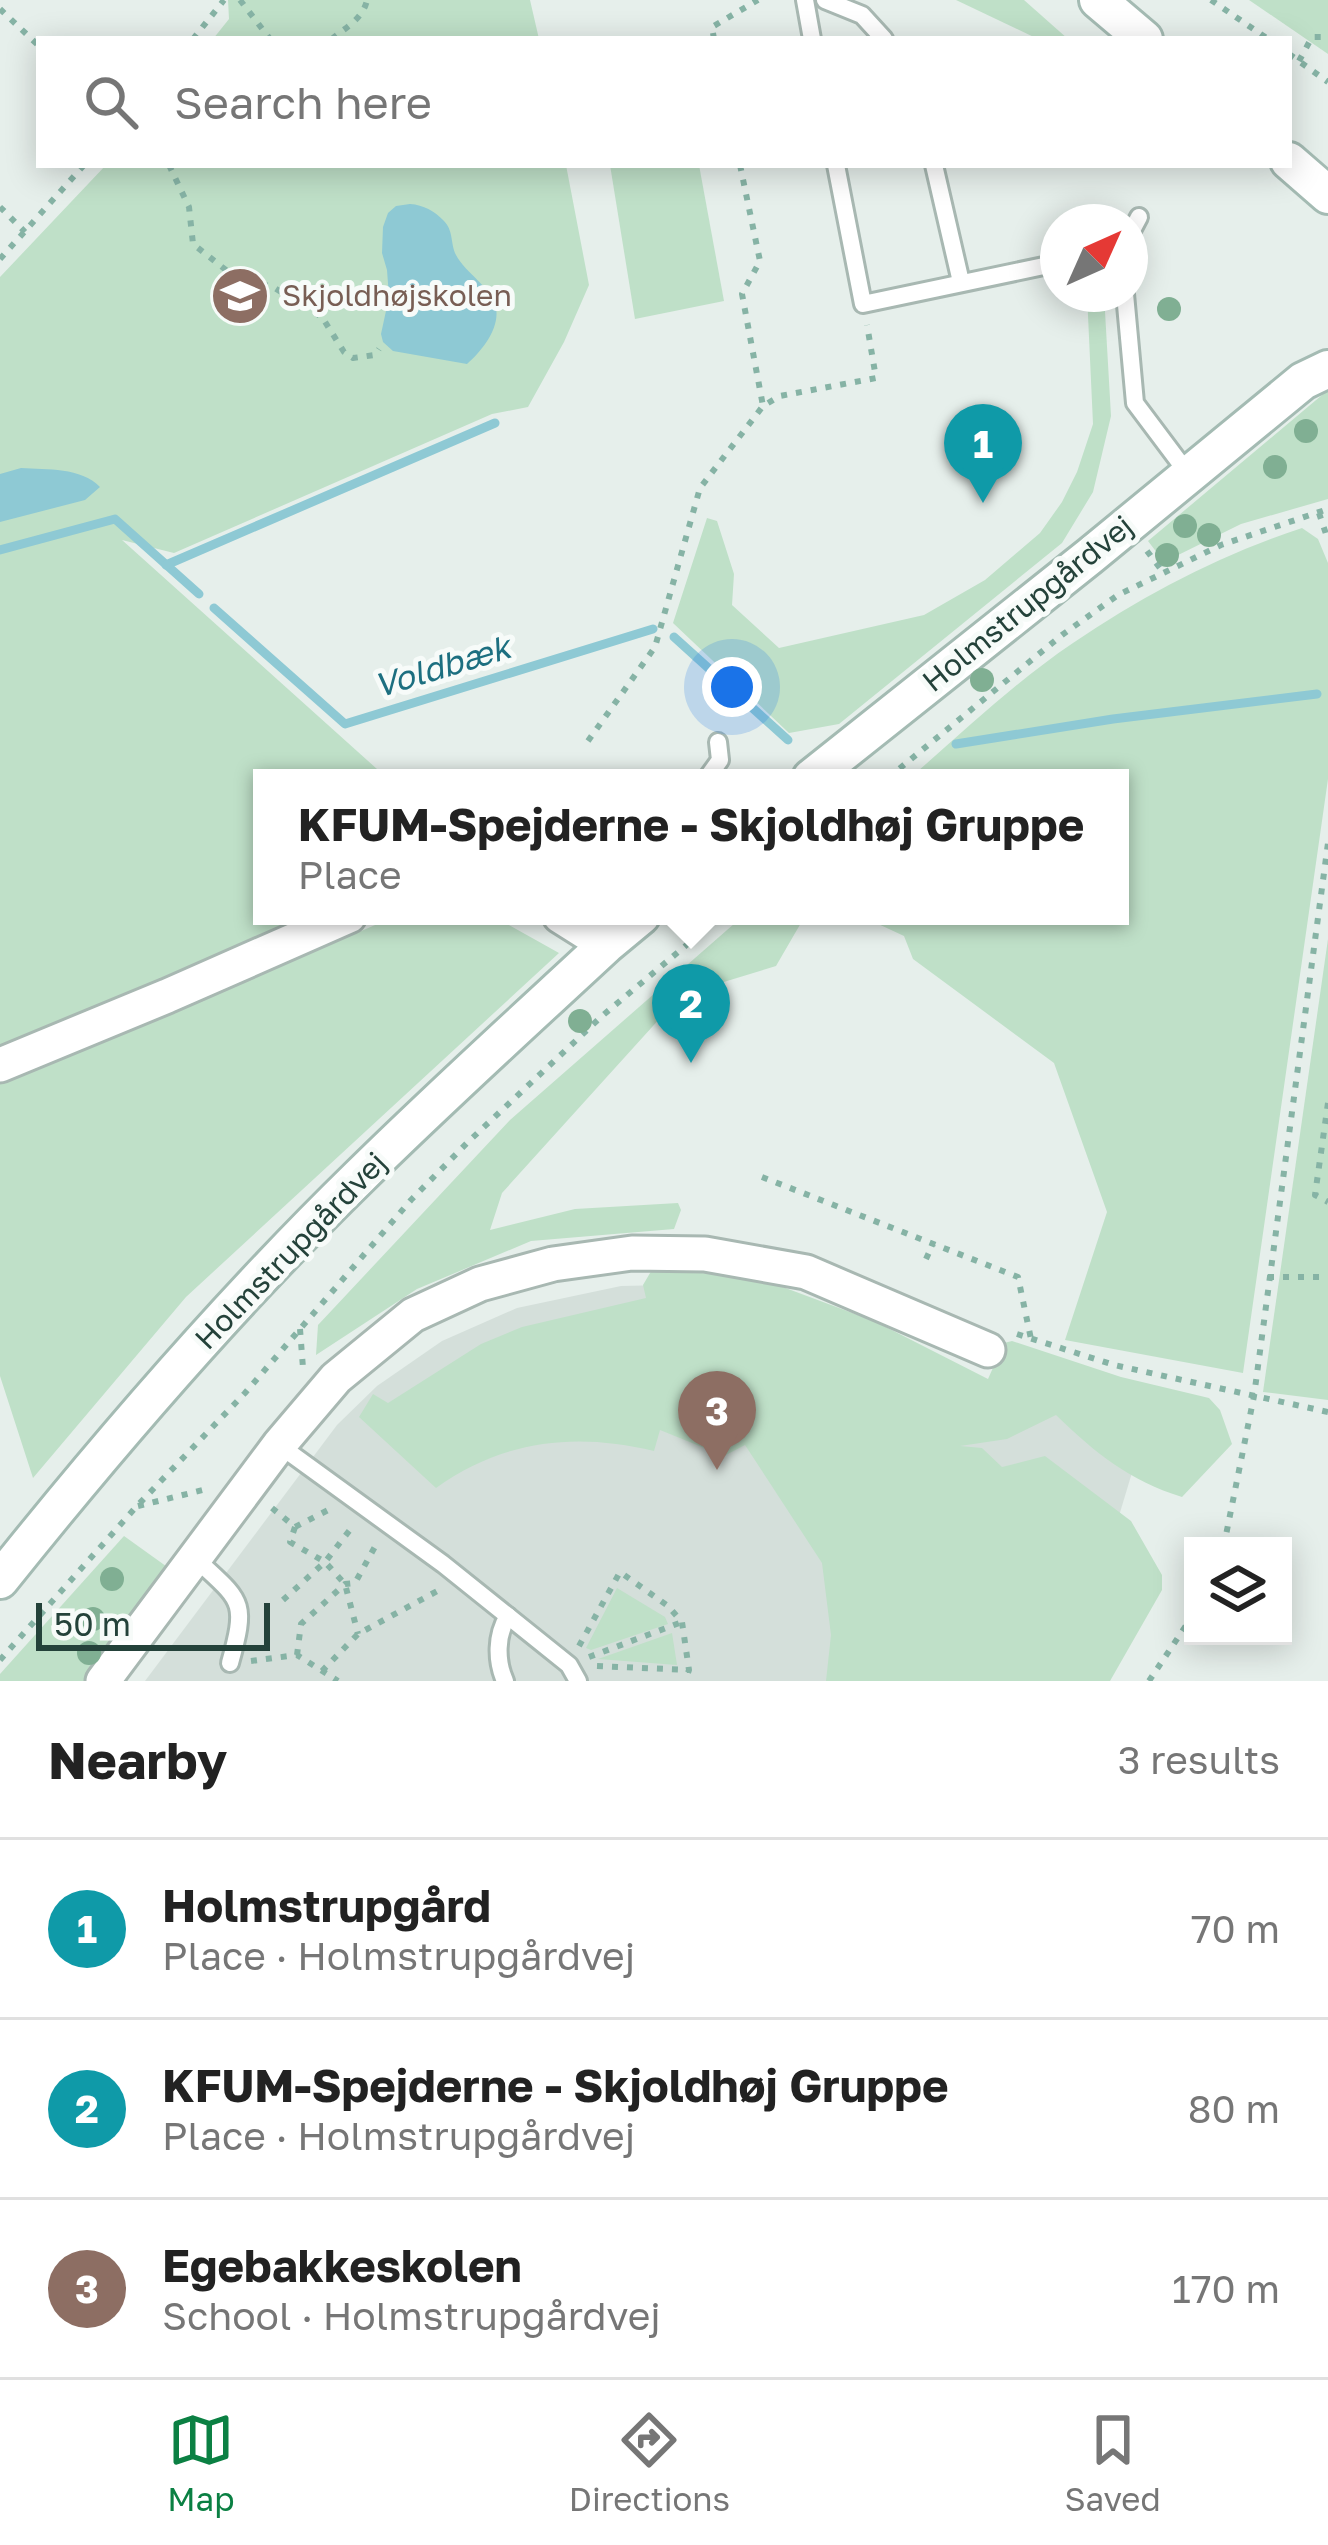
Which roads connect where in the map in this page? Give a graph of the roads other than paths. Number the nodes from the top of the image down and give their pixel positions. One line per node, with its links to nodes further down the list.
1 (805, 0): 4 (lane)
2 (825, 0): 5 (lane)
3 (1098, 0): 6 (street)
4 (811, 36)
5 (881, 36)
6 (1140, 36)
7 (1292, 164): 10 (street)
8 (837, 168): 12 (lane)
9 (935, 168): 12 (lane)
10 (1328, 195)
11 (1040, 267): 12 (lane)
12 (961, 282)
13 (1127, 312): 16 (lane)
14 (1328, 346): 15 (street, Holmstrupgårdvej)
15 (1316, 375): 16 (street, Holmstrupgårdvej)
16 (1189, 476): 19 (street, Holmstrupgårdvej)
17 (718, 742): 18 (lane)
18 (714, 769)
19 (822, 769)
20 (329, 925): 24 (street)
21 (574, 925): 23 (street)
22 (630, 925): 23 (street, Holmstrupgårdvej)
23 (605, 945): 28 (street, Holmstrupgårdvej)
24 (0, 1065)
25 (1002, 1342): 26 (street)
26 (279, 1445): 27 (street); 29 (lane)
27 (195, 1558): 30 (lane); 32 (street)
28 (0, 1580)
29 (508, 1616): 31 (lane); 33 (lane)
30 (230, 1664)
31 (573, 1673)
32 (104, 1681)
33 (505, 1681)

